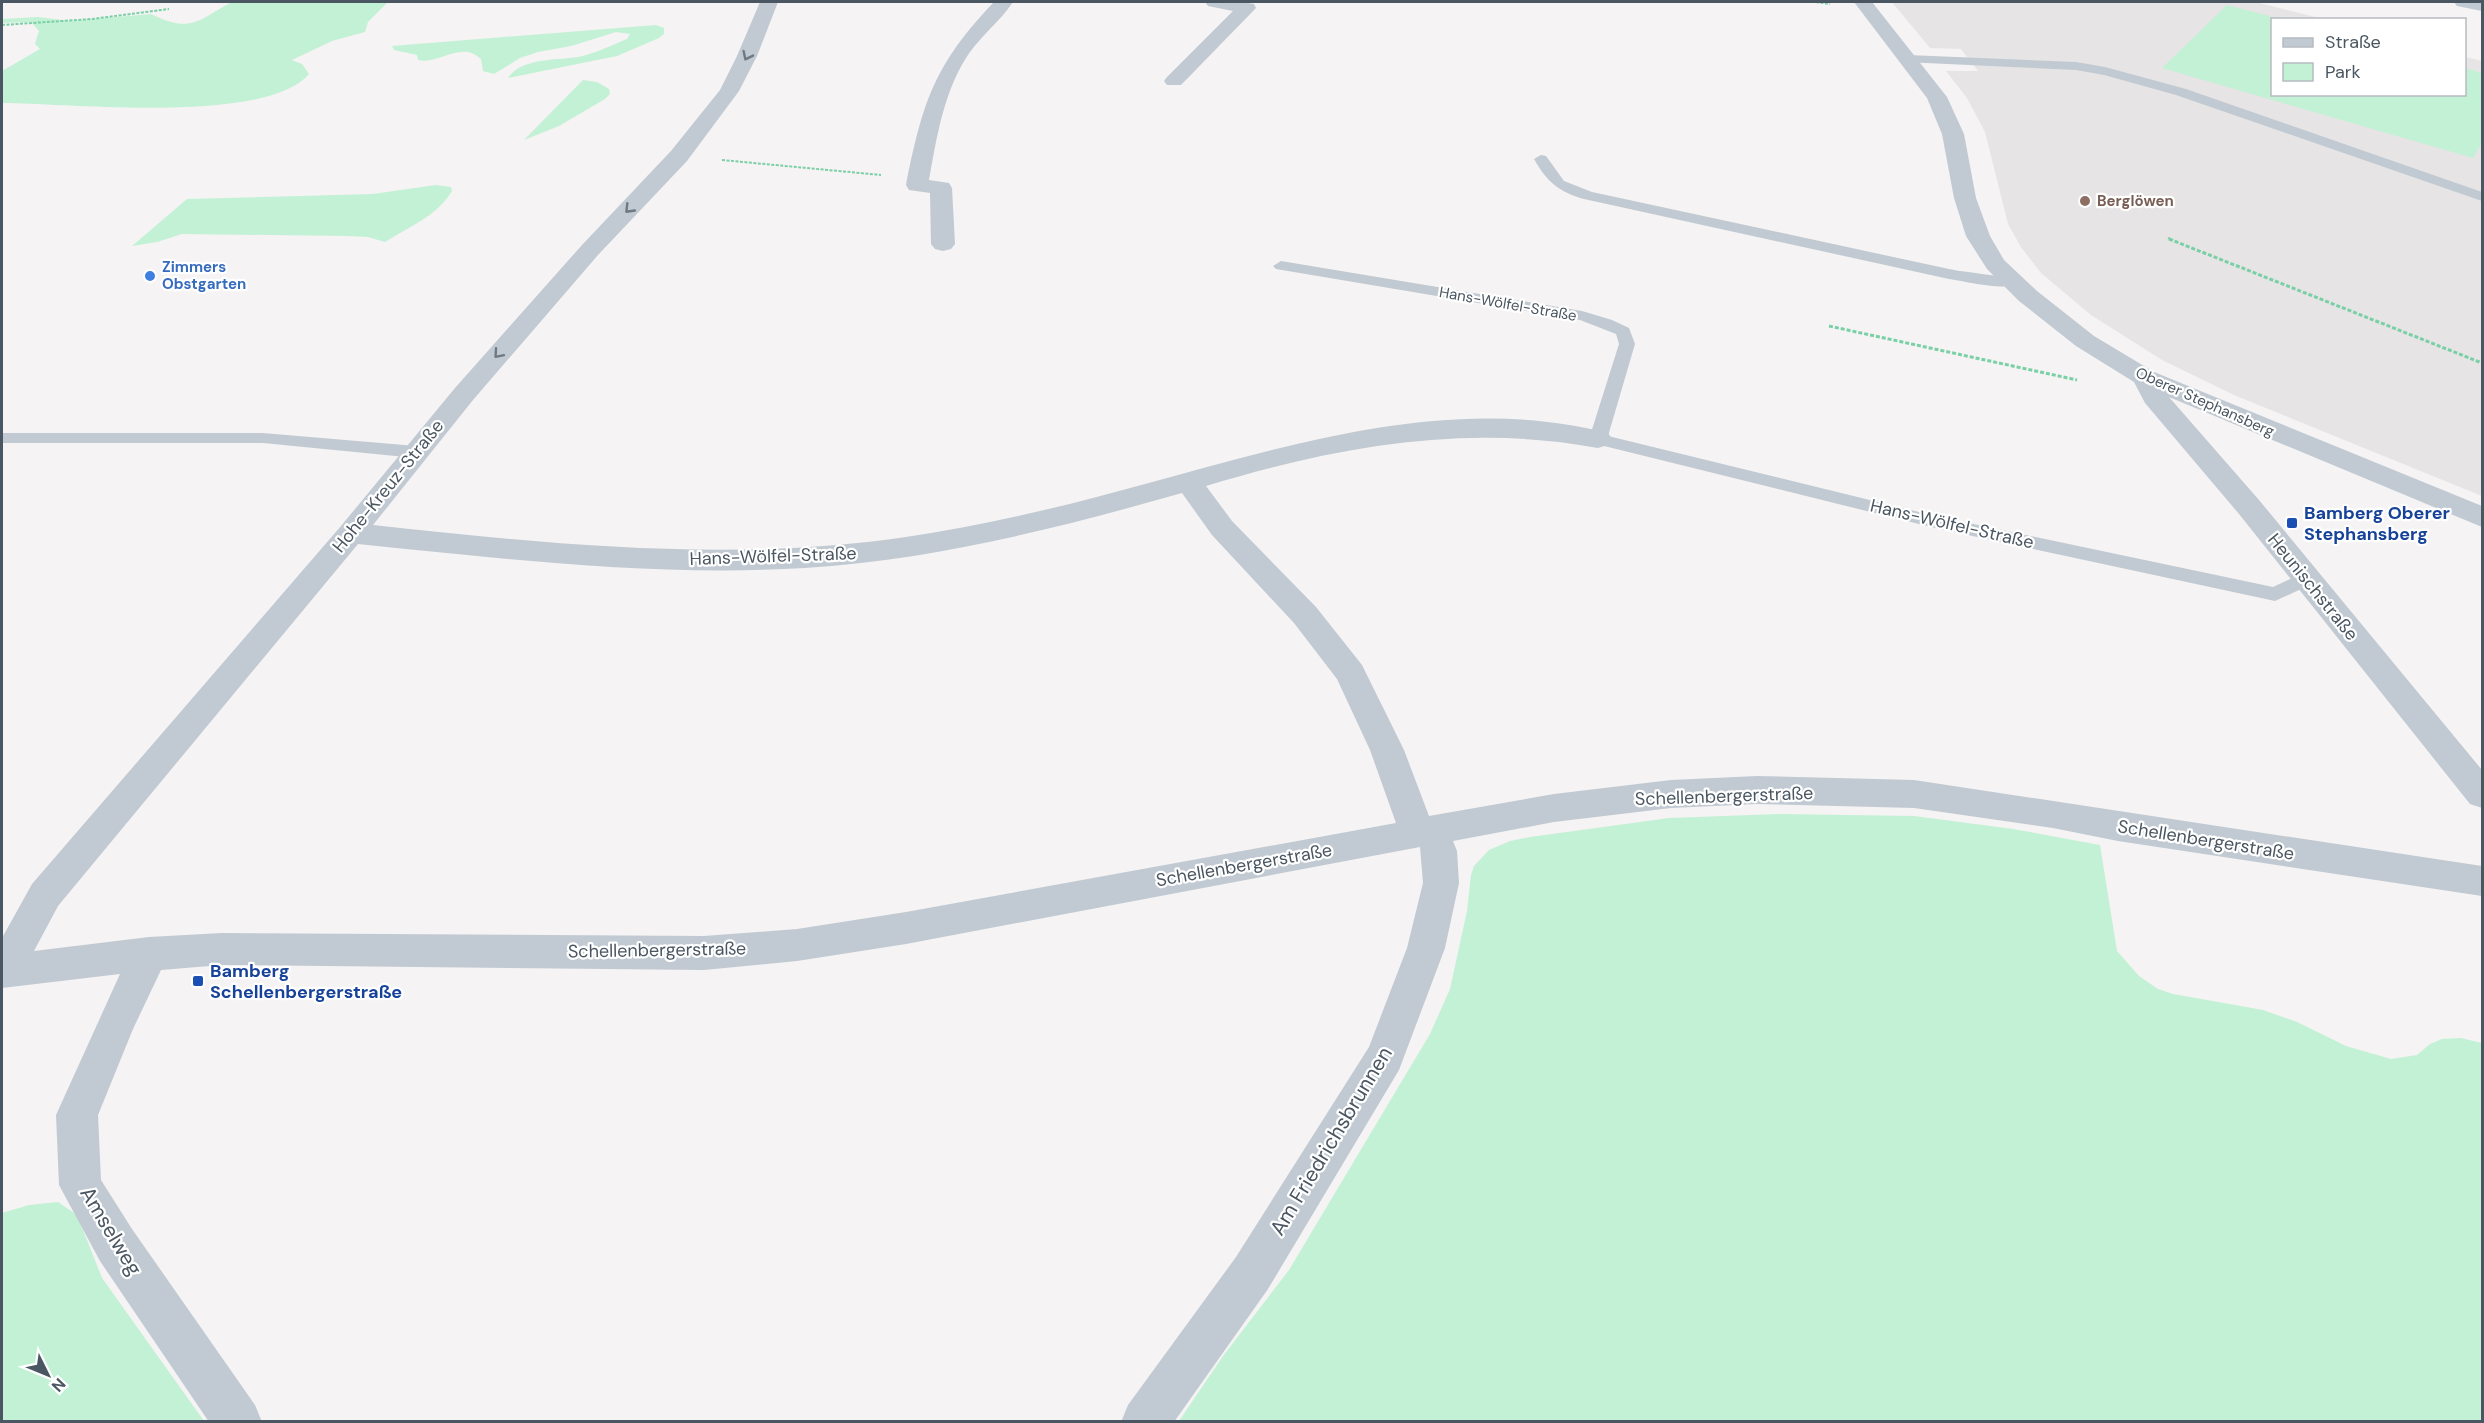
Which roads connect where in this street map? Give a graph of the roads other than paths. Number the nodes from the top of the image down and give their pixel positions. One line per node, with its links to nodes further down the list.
1 (769, 2): 17 (street, Hohe-Kreuz-Straße, one-way to 17)
2 (1004, 2): 11 (street)
3 (1214, 2): 8 (street)
4 (1863, 2): 7 (street, Oberer Stephansberg)
5 (2463, 2): 6 (street)
6 (2482, 6)
7 (1908, 59): 10 (lane); 13 (street, Oberer Stephansberg)
8 (1174, 81)
9 (1541, 159): 13 (lane)
10 (2482, 197)
11 (943, 244)
12 (1281, 266): 16 (lane, Hans-Wölfel-Straße)
13 (2013, 282): 14 (street, Oberer Stephansberg)
14 (2145, 378): 19 (street, Oberer Stephansberg); 21 (street, Heunischstraße)
15 (2, 438): 17 (lane)
16 (1598, 439): 18 (street, Hans-Wölfel-Straße); 21 (lane, Hans-Wölfel-Straße)
17 (416, 452): 20 (street, Hohe-Kreuz-Straße)
18 (1188, 482): 20 (street, Hans-Wölfel-Straße); 23 (street)
19 (2482, 517)
20 (351, 533): 26 (street, Hohe-Kreuz-Straße)
21 (2305, 579): 22 (street, Heunischstraße)
22 (2482, 794)
23 (1425, 832): 24 (street, Schellenbergerstraße); 25 (street, Schellenbergerstraße); 28 (street, Am Friedrichsbrunnen)
24 (2482, 881)
25 (149, 954): 26 (street, Schellenbergerstraße); 27 (street, Amselweg)
26 (2, 971)
27 (238, 1422)
28 (1145, 1422)

